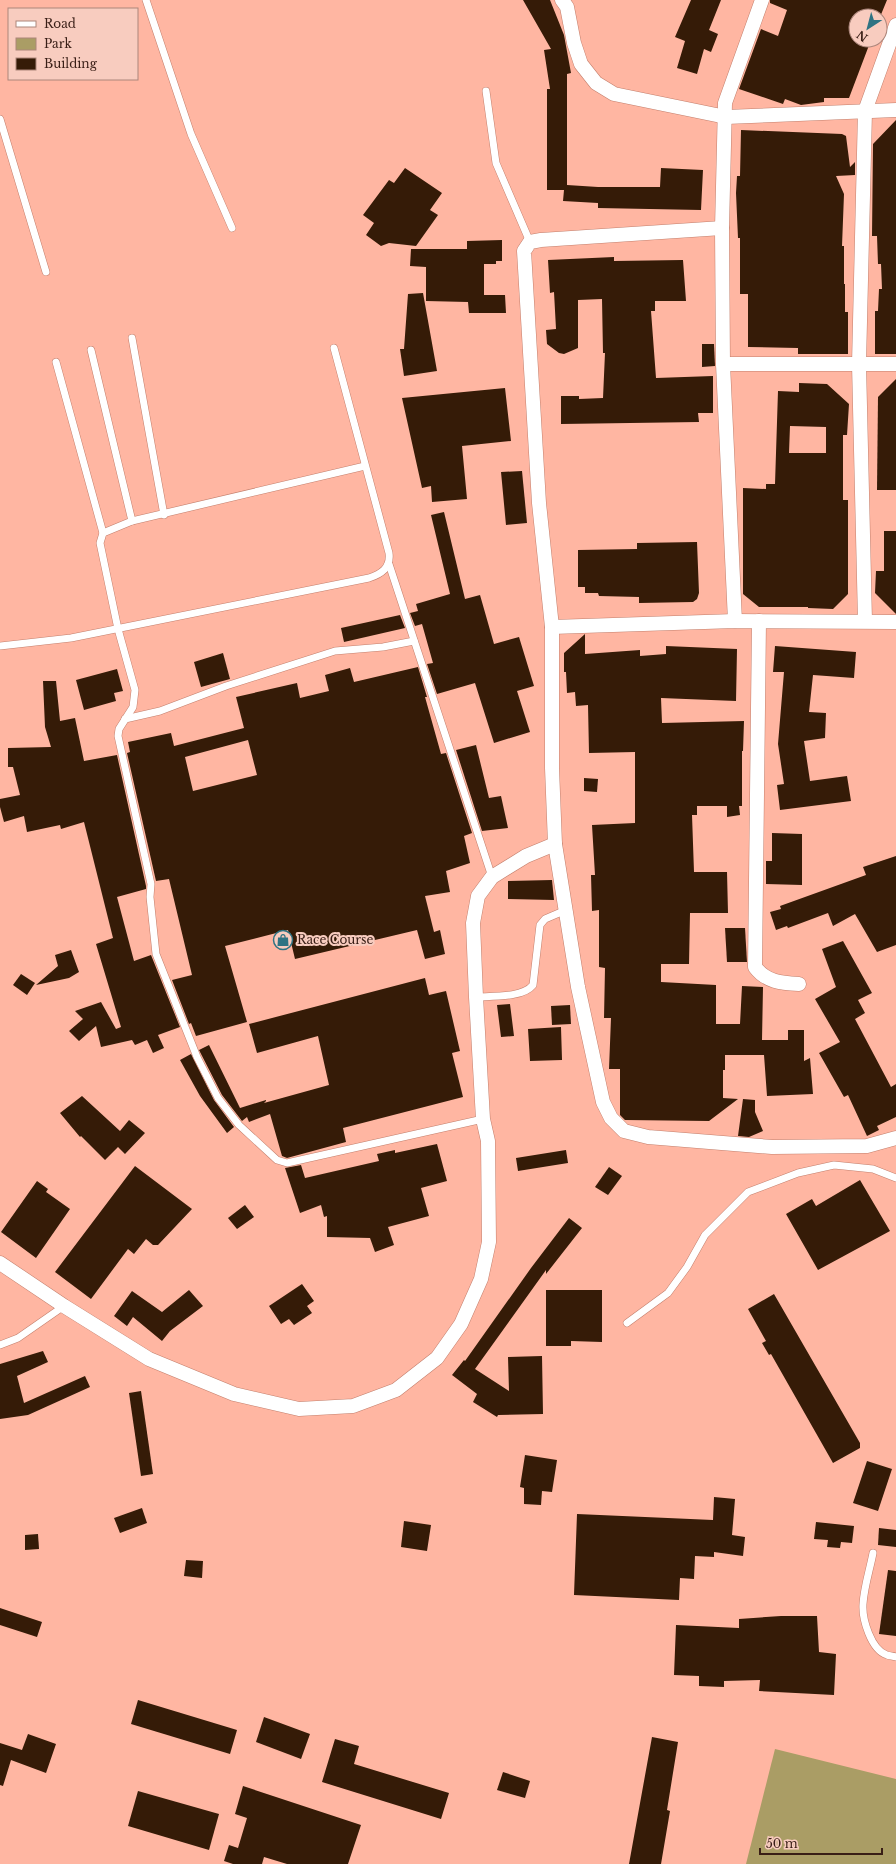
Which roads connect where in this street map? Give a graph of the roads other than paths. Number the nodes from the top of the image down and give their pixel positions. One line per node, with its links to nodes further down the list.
1 (146, 0): 10 (lane)
2 (562, 0): 8 (street)
3 (762, 0): 8 (street)
4 (896, 25): 7 (street)
5 (486, 92): 12 (lane)
6 (896, 110): 7 (street)
7 (864, 111): 8 (street); 19 (street)
8 (726, 117): 11 (street)
9 (0, 119): 13 (lane)
10 (232, 228)
11 (722, 228): 12 (street); 18 (street)
12 (530, 242): 30 (street)
13 (46, 272)
14 (132, 338): 22 (lane)
15 (334, 348): 21 (lane)
16 (91, 350): 23 (lane)
17 (56, 362): 24 (lane)
18 (723, 364): 19 (street); 26 (street)
19 (859, 364): 20 (street); 28 (street)
20 (896, 364)
21 (365, 466): 22 (lane); 25 (lane)
22 (164, 514): 23 (lane)
23 (132, 521): 24 (lane)
24 (103, 533): 31 (lane)
25 (389, 564): 31 (lane); 32 (lane)
26 (735, 621): 27 (street); 30 (street)
27 (759, 621): 28 (street); 38 (street)
28 (864, 621): 29 (street)
29 (896, 622)
30 (552, 627): 35 (street)
31 (118, 629): 33 (lane); 34 (lane)
32 (414, 641): 34 (lane); 36 (lane)
33 (0, 646)
34 (125, 718): 40 (lane)
35 (555, 844): 36 (street); 37 (street)
36 (492, 877): 39 (street)
37 (566, 910): 39 (lane); 41 (street)
38 (799, 984)
39 (476, 997): 40 (street)
40 (483, 1119): 44 (street)
41 (896, 1138)
42 (896, 1178): 45 (lane)
43 (0, 1263): 44 (street)
44 (64, 1306): 46 (lane)
45 (626, 1324)
46 (0, 1345)
47 (873, 1552): 48 (lane)
48 (896, 1657)

